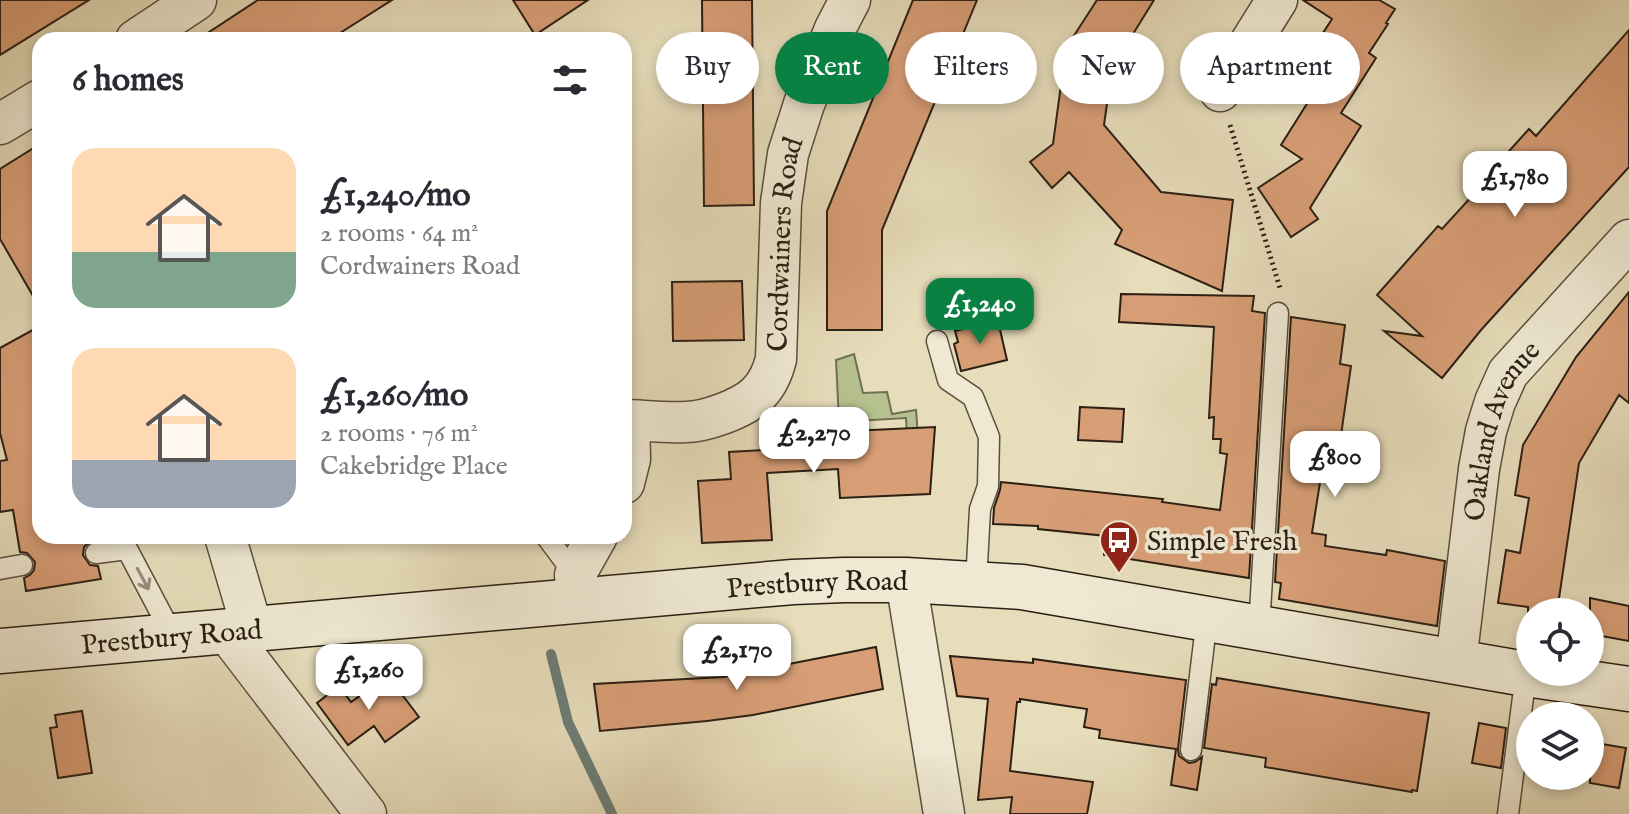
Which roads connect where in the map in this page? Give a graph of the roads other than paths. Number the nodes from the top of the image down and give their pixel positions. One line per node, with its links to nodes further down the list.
1 (196, 0): 4 (street)
2 (850, 0): 11 (street, Cordwainers Road)
3 (1277, 0): 5 (street)
4 (149, 32)
5 (1257, 32)
6 (32, 105): 7 (street)
7 (0, 124)
8 (1629, 240): 26 (street, Oakland Avenue)
9 (1278, 313): 22 (lane)
10 (937, 341): 19 (lane)
11 (632, 414)
12 (226, 544): 23 (street)
13 (551, 544): 20 (lane)
14 (594, 544): 20 (street)
15 (96, 553): 24 (lane, one-way to 24)
16 (22, 565): 17 (lane)
17 (0, 569)
18 (906, 580): 19 (main road, Prestbury Road); 20 (main road, Prestbury Road); 33 (street)
19 (976, 583): 21 (main road, Prestbury Road)
20 (576, 588): 23 (main road, Prestbury Road)
21 (1207, 618): 22 (main road, Prestbury Road); 31 (lane)
22 (1259, 628): 26 (main road, Prestbury Road)
23 (239, 629): 24 (main road, Prestbury Road); 32 (street)
24 (173, 636): 25 (main road, Prestbury Road)
25 (0, 651)
26 (1456, 662): 27 (main road, Prestbury Road)
27 (1516, 672)
28 (1604, 685): 30 (main road, Prestbury Road)
29 (1524, 686): 34 (lane)
30 (1629, 689)
31 (1191, 750)
32 (366, 814)
33 (944, 814)
34 (1508, 814)

